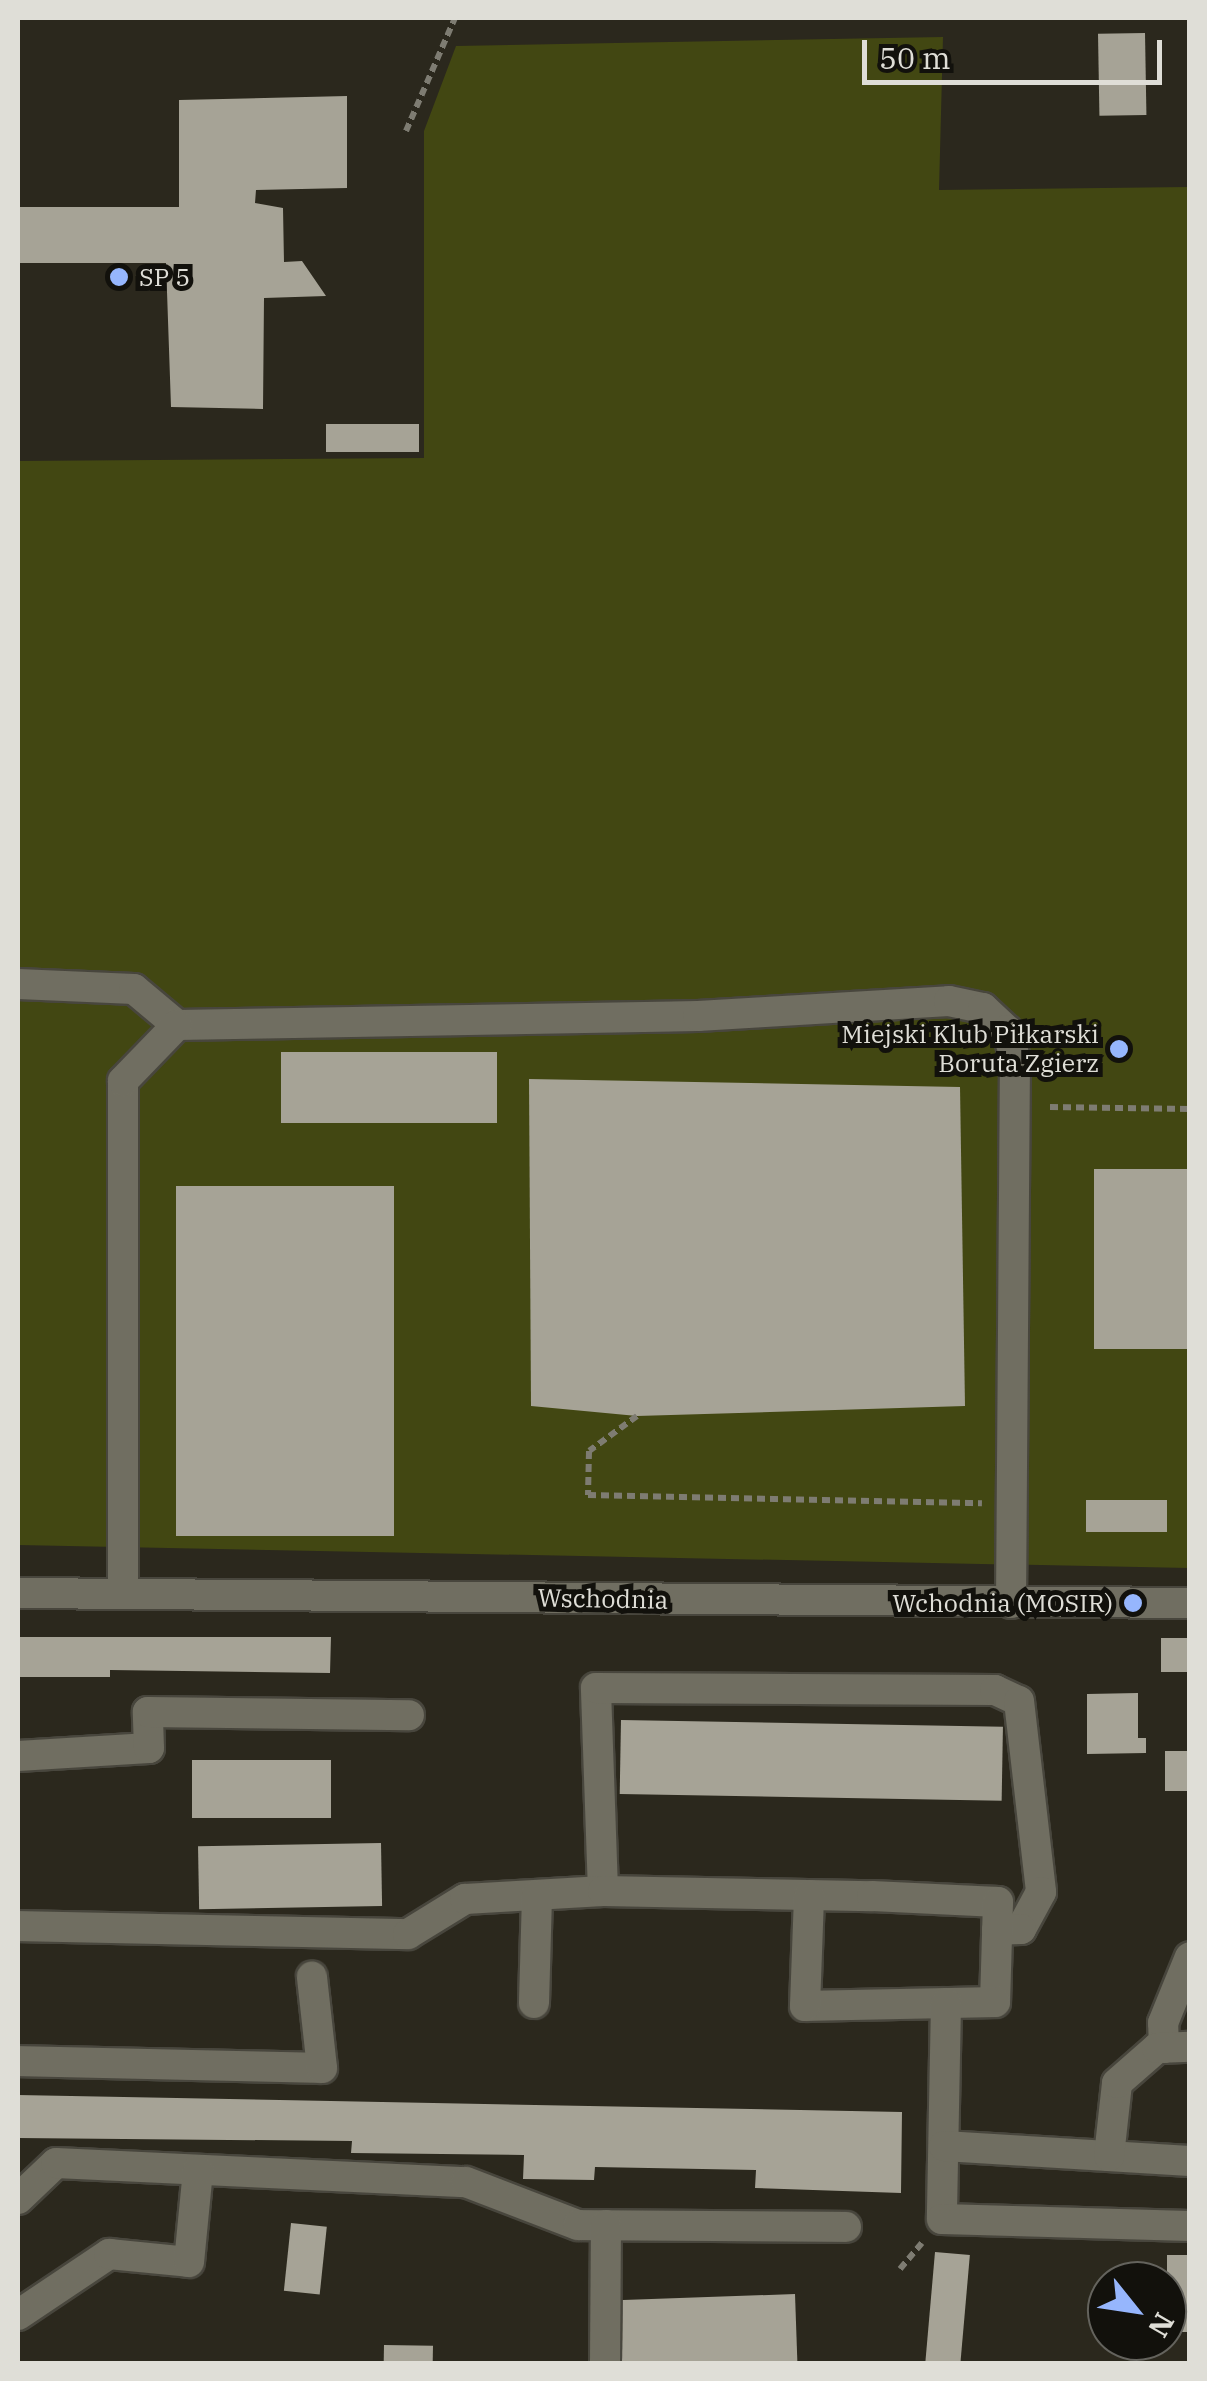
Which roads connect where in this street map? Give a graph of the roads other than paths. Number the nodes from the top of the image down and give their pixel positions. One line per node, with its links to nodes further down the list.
1 (18, 984): 2 (street)
2 (177, 1025): 4 (street); 5 (street)
3 (18, 1593): 4 (street, Wschodnia)
4 (123, 1594): 5 (street, Wschodnia)
5 (1011, 1603): 6 (street, Wschodnia)
6 (1190, 1603)
7 (408, 1715): 8 (street)
8 (18, 1756)
9 (602, 1892): 10 (street); 11 (street); 13 (street)
10 (537, 1895): 12 (street); 16 (street)
11 (809, 1895): 13 (street); 17 (street)
12 (18, 1926)
13 (997, 1930): 17 (street)
14 (1190, 1957): 18 (street)
15 (312, 1977): 19 (street)
16 (534, 2003)
17 (946, 2003): 20 (street)
18 (1177, 2048): 21 (street)
19 (18, 2061)
20 (944, 2146): 21 (street); 26 (street)
21 (1109, 2156): 22 (street)
22 (1190, 2161)
23 (198, 2170): 24 (street); 25 (street); 28 (street)
24 (21, 2193)
25 (606, 2225): 27 (street); 29 (street)
26 (1190, 2226)
27 (846, 2227)
28 (18, 2315)
29 (605, 2364)

